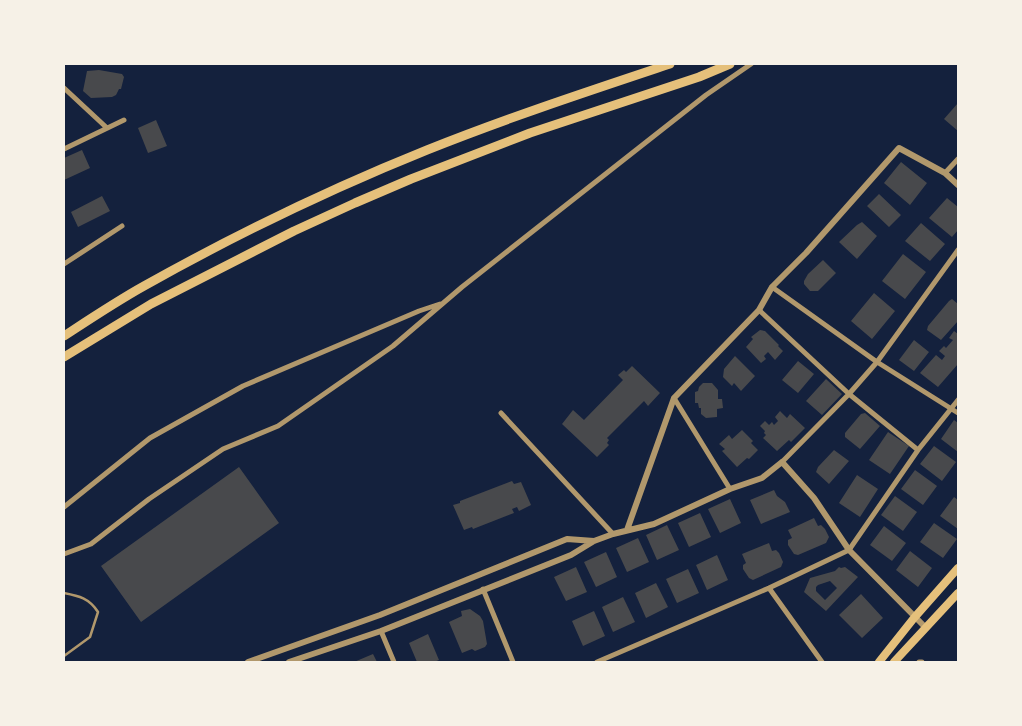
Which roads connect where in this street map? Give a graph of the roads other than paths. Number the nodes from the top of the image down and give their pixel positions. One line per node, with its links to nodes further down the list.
1 (670, 64): 17 (highway)
2 (730, 64): 18 (highway)
3 (751, 64): 15 (street)
4 (64, 88): 6 (street)
5 (124, 120): 6 (street)
6 (107, 128): 7 (street)
7 (64, 149)
8 (958, 158): 9 (street)
9 (945, 173): 10 (street); 14 (street)
10 (958, 185)
11 (122, 226): 13 (street)
12 (958, 250): 19 (street)
13 (64, 264)
14 (772, 287): 16 (street); 19 (street)
15 (443, 304): 29 (street); 34 (street)
16 (759, 310): 20 (street); 21 (street)
17 (64, 336)
18 (64, 357)
19 (877, 362): 20 (street); 23 (street)
20 (849, 394): 26 (street); 27 (street)
21 (674, 398): 28 (street); 30 (street)
22 (958, 400): 23 (street)
23 (952, 408): 24 (street); 26 (street)
24 (958, 413)
25 (501, 414): 31 (street)
26 (918, 450): 33 (street)
27 (782, 462): 28 (street); 33 (street)
28 (730, 489): 30 (street)
29 (64, 507)
30 (628, 530): 31 (street)
31 (613, 534): 32 (street)
32 (594, 541): 37 (street); 44 (street)
33 (850, 550): 36 (street); 40 (street)
34 (64, 554)
35 (958, 568): 40 (main road)
36 (768, 588): 48 (street); 49 (street)
37 (483, 589): 42 (street); 47 (street)
38 (64, 593): 43 (lane)
39 (958, 593): 41 (main road)
40 (914, 618): 41 (street); 50 (main road)
41 (926, 628): 51 (main road)
42 (381, 630): 45 (street); 46 (street)
43 (64, 656)
44 (248, 662)
45 (289, 662)
46 (394, 662)
47 (513, 662)
48 (597, 662)
49 (822, 662)
50 (879, 662)
51 (894, 662)

